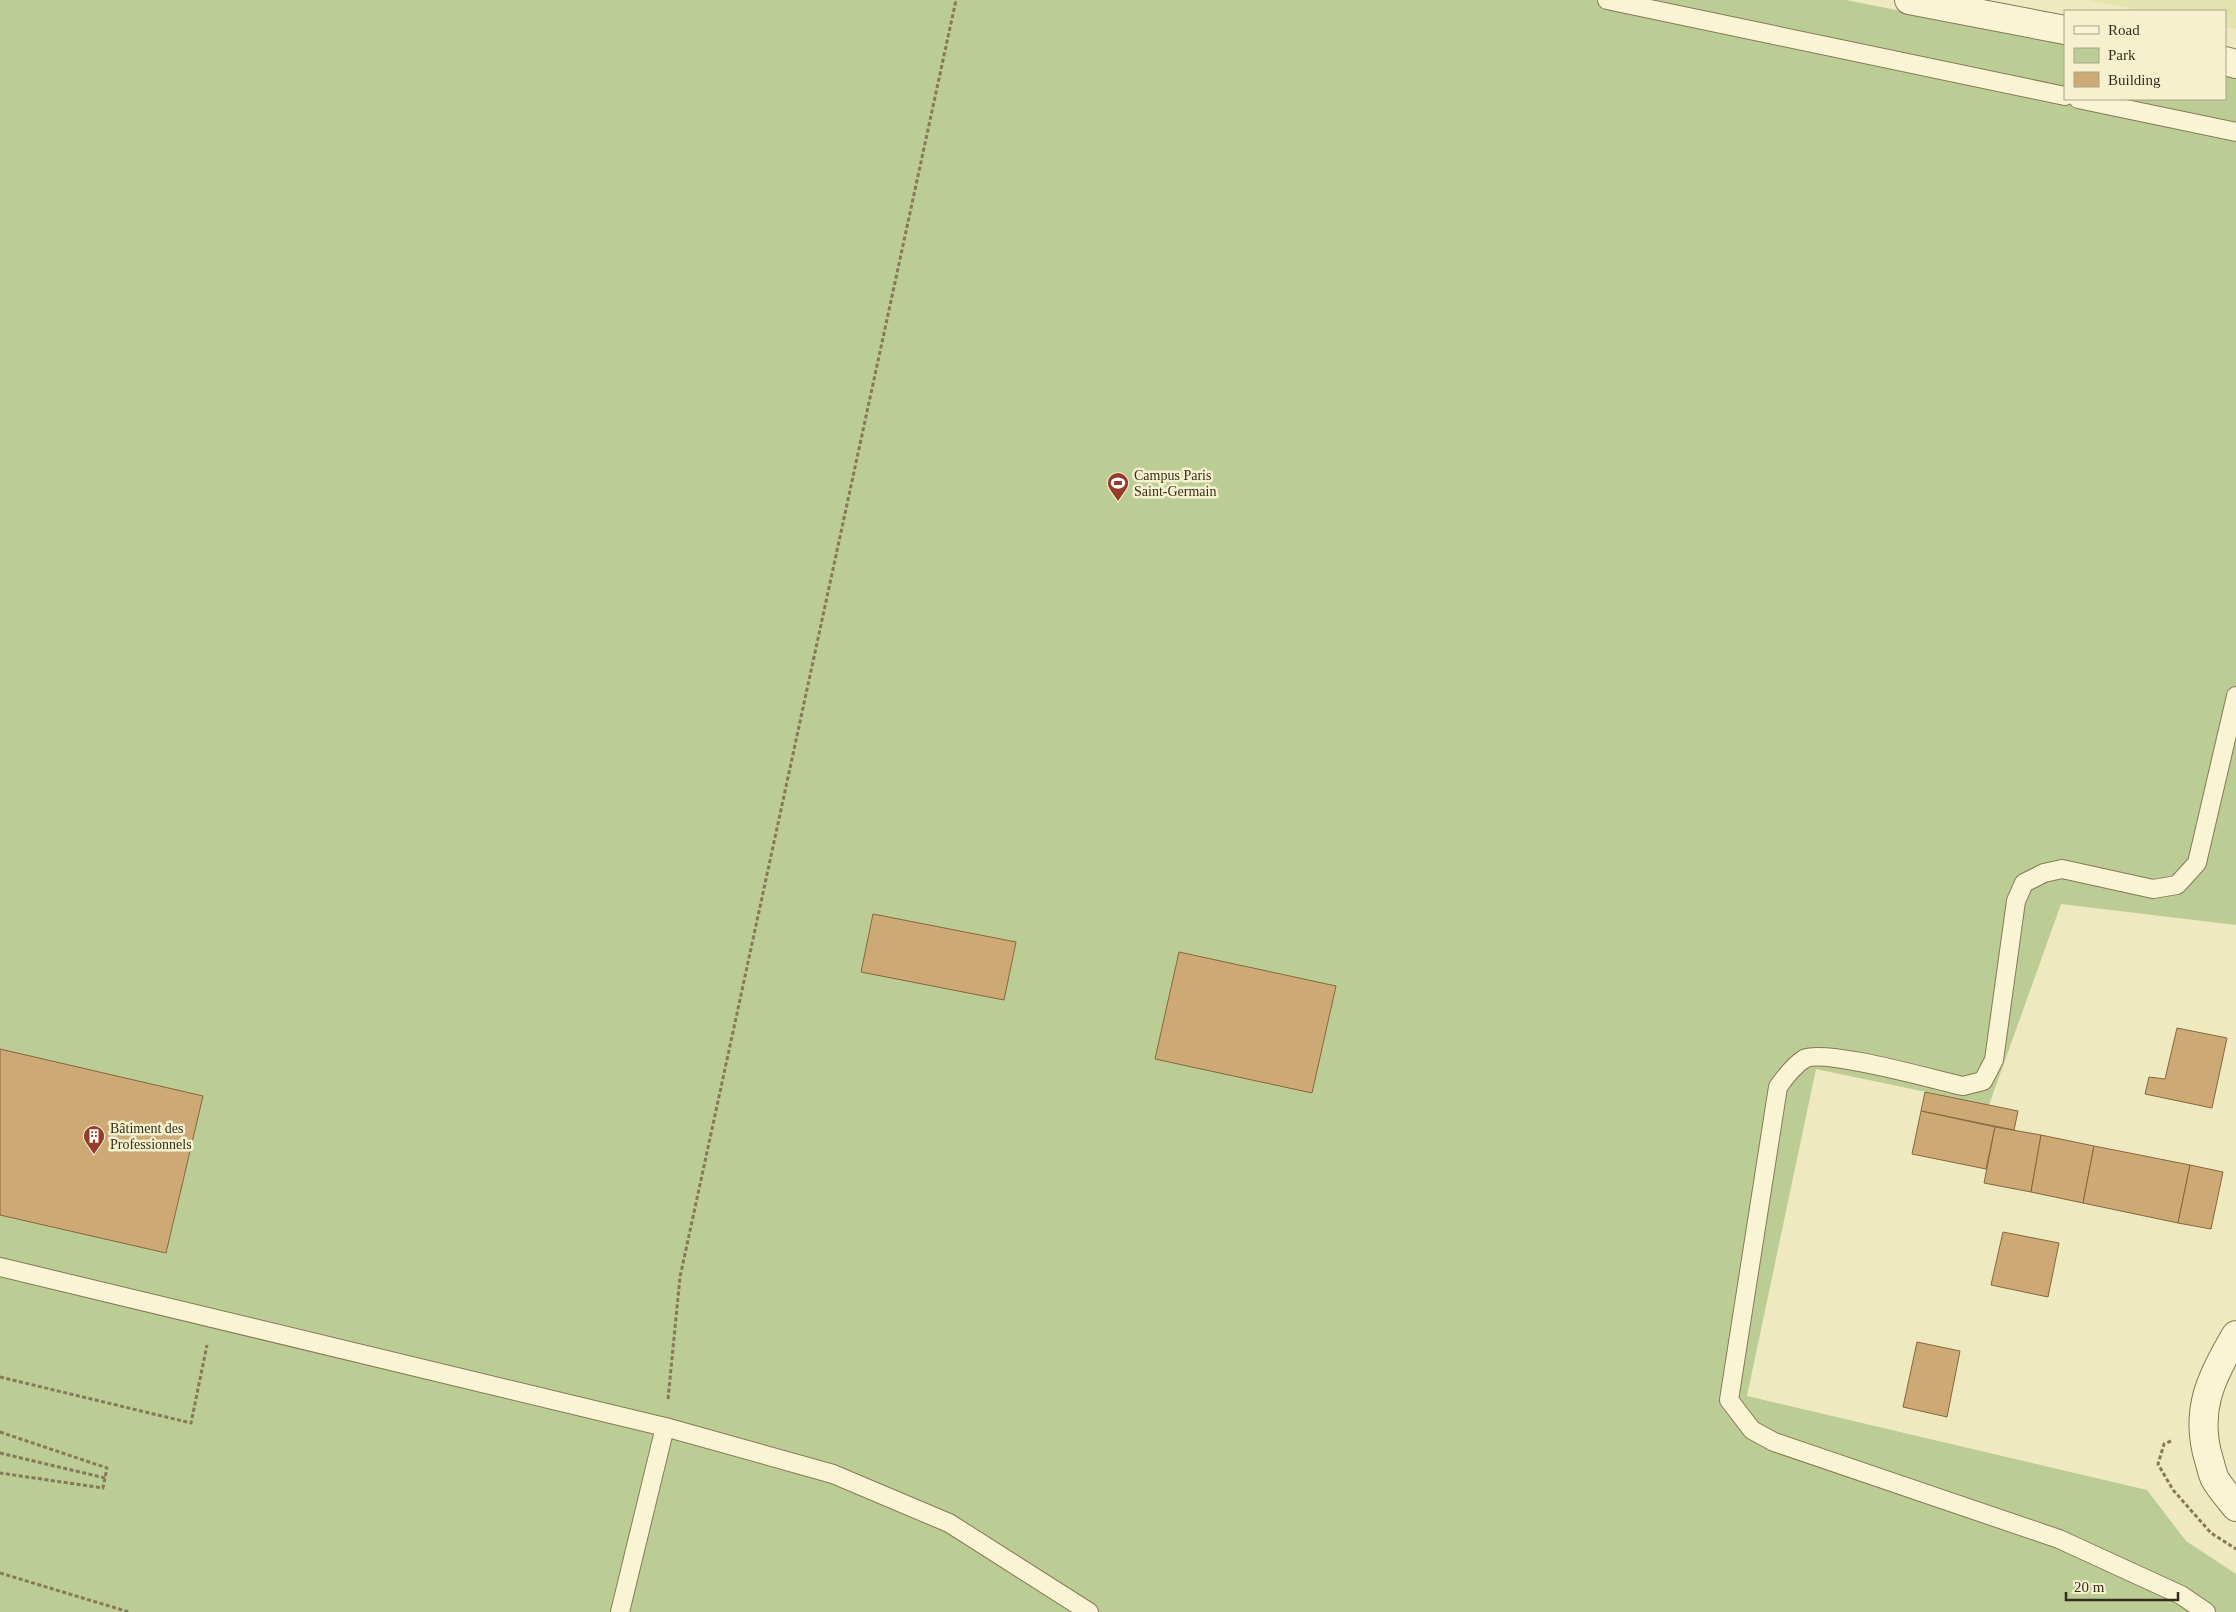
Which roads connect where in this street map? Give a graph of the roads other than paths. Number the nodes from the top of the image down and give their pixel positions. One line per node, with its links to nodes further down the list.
1 (1607, 0): 4 (lane)
2 (1910, 0): 3 (street)
3 (2064, 30)
4 (2064, 96)
5 (2083, 100): 6 (lane)
6 (2236, 132)
7 (2236, 696): 14 (lane)
8 (0, 1267): 10 (lane)
9 (2236, 1336): 11 (street)
10 (665, 1426): 12 (lane); 13 (lane)
11 (2236, 1507)
12 (620, 1612)
13 (1089, 1612)
14 (2206, 1612)

